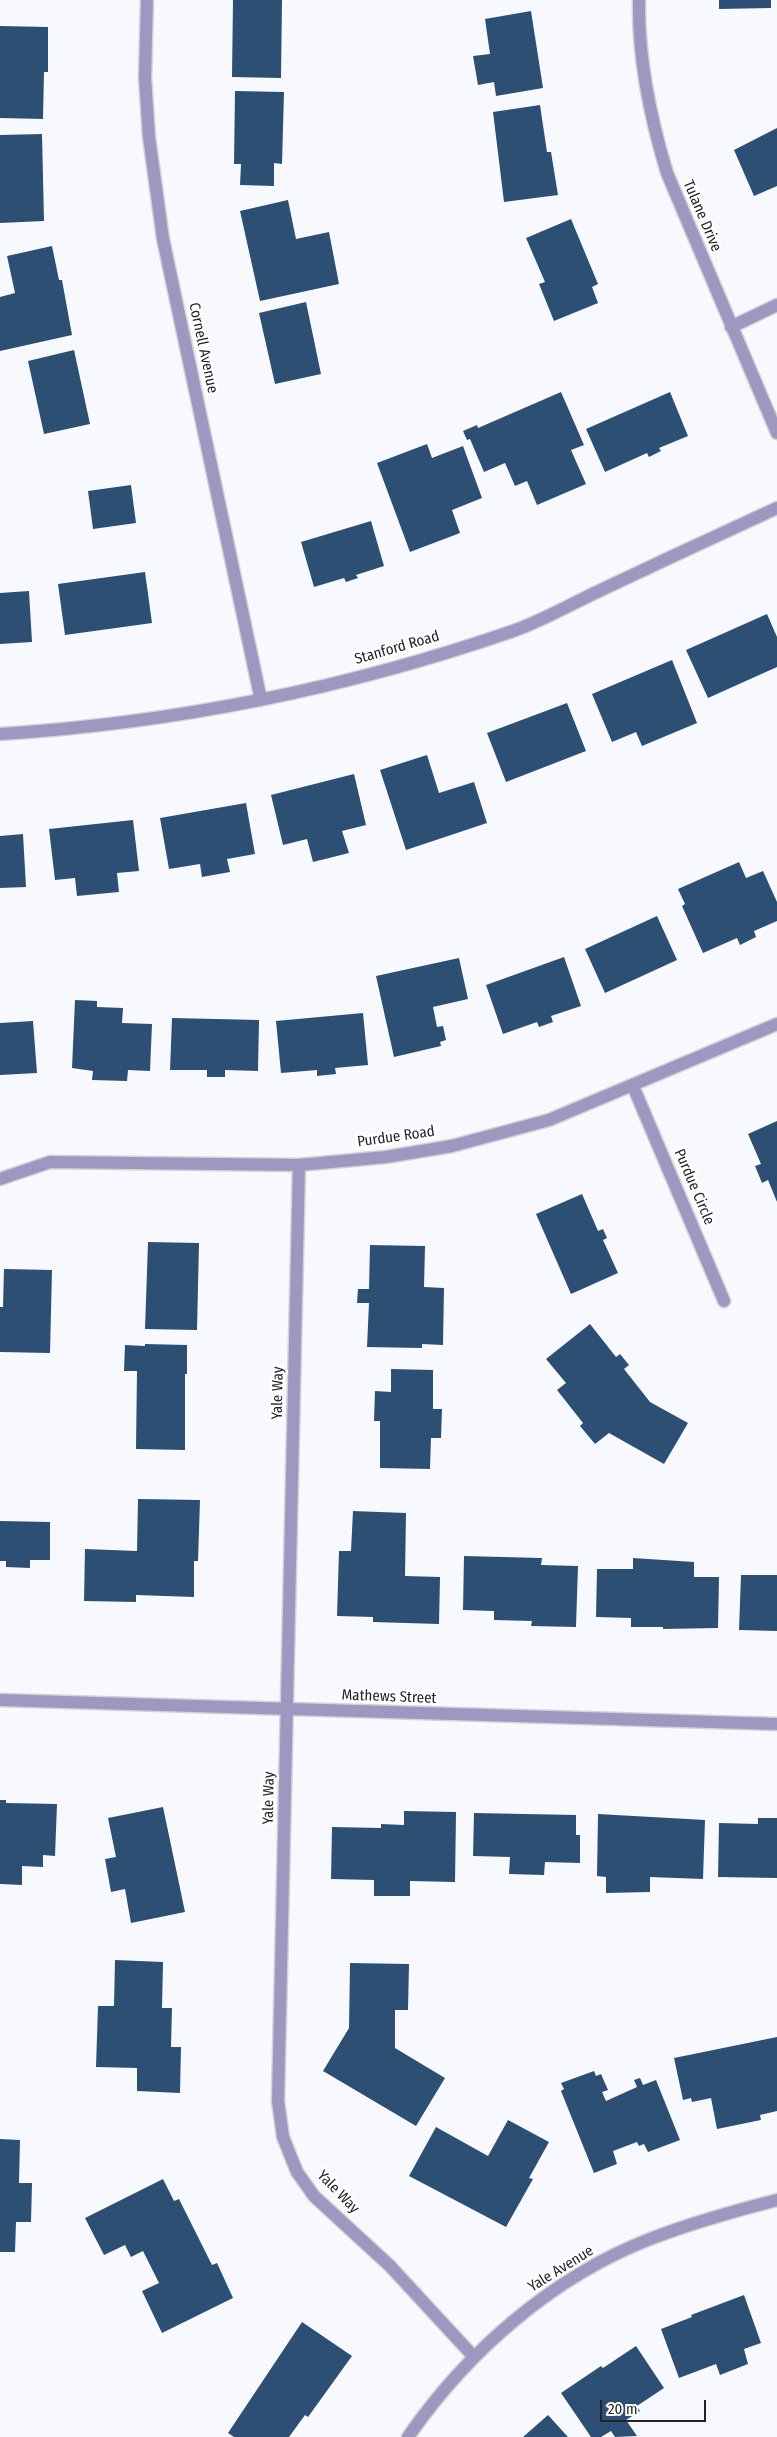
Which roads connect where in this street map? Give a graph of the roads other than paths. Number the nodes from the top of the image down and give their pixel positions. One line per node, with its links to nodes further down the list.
1 (148, 0): 7 (street, Cornell Avenue)
2 (639, 0): 4 (street, Tulane Drive)
3 (777, 305): 4 (street)
4 (731, 327): 5 (street, Tulane Drive)
5 (777, 433)
6 (777, 508): 7 (street, Stanford Road)
7 (261, 700): 8 (street, Stanford Road)
8 (0, 734)
9 (777, 1024): 10 (street, Purdue Road)
10 (634, 1086): 11 (street, Purdue Road); 13 (street, Purdue Circle)
11 (299, 1165): 12 (street, Purdue Road); 15 (street, Yale Way)
12 (0, 1179)
13 (724, 1301)
14 (0, 1700): 15 (street, Mathews Street)
15 (287, 1710): 16 (street, Mathews Street); 18 (street, Yale Way)
16 (777, 1724)
17 (777, 2200): 18 (street, Yale Avenue)
18 (474, 2357): 19 (street, Yale Avenue)
19 (408, 2437)

